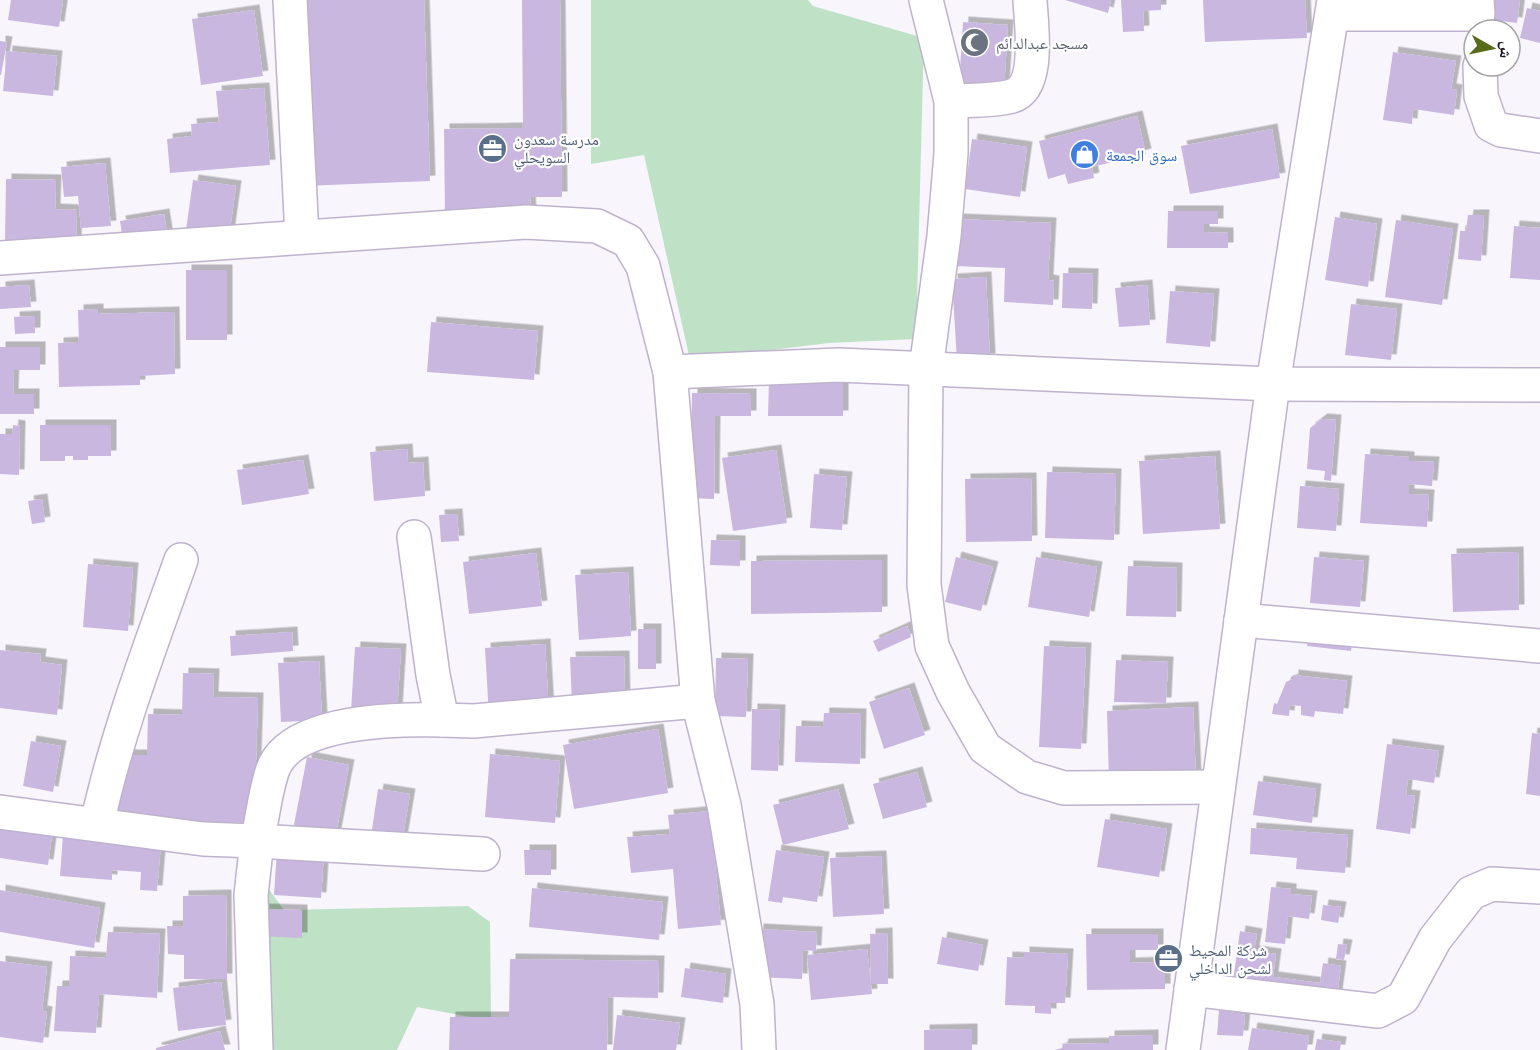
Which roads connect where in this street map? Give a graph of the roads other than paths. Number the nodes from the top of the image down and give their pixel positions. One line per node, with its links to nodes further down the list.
1 (290, 0): 9 (street)
2 (926, 0): 7 (street)
3 (1030, 0): 7 (street)
4 (1334, 7): 5 (street); 13 (street)
5 (1478, 15)
6 (1480, 78): 8 (street)
7 (951, 101): 11 (street)
8 (1540, 136)
9 (302, 236): 10 (street); 12 (street)
10 (0, 258)
11 (926, 369): 12 (street); 13 (street); 21 (street)
12 (670, 372): 19 (street)
13 (1273, 384): 14 (street); 17 (street)
14 (1540, 386)
15 (414, 537): 20 (street)
16 (181, 560): 23 (street)
17 (1240, 620): 18 (street); 21 (street)
18 (1540, 646)
19 (698, 701): 20 (street); 29 (street)
20 (442, 720): 24 (street)
21 (1218, 787): 27 (street)
22 (0, 812): 23 (street)
23 (97, 824): 24 (street)
24 (256, 840): 25 (street); 28 (street)
25 (483, 854)
26 (1540, 887): 27 (street)
27 (1191, 988): 30 (street)
28 (256, 1050)
29 (759, 1050)
30 (1183, 1050)

